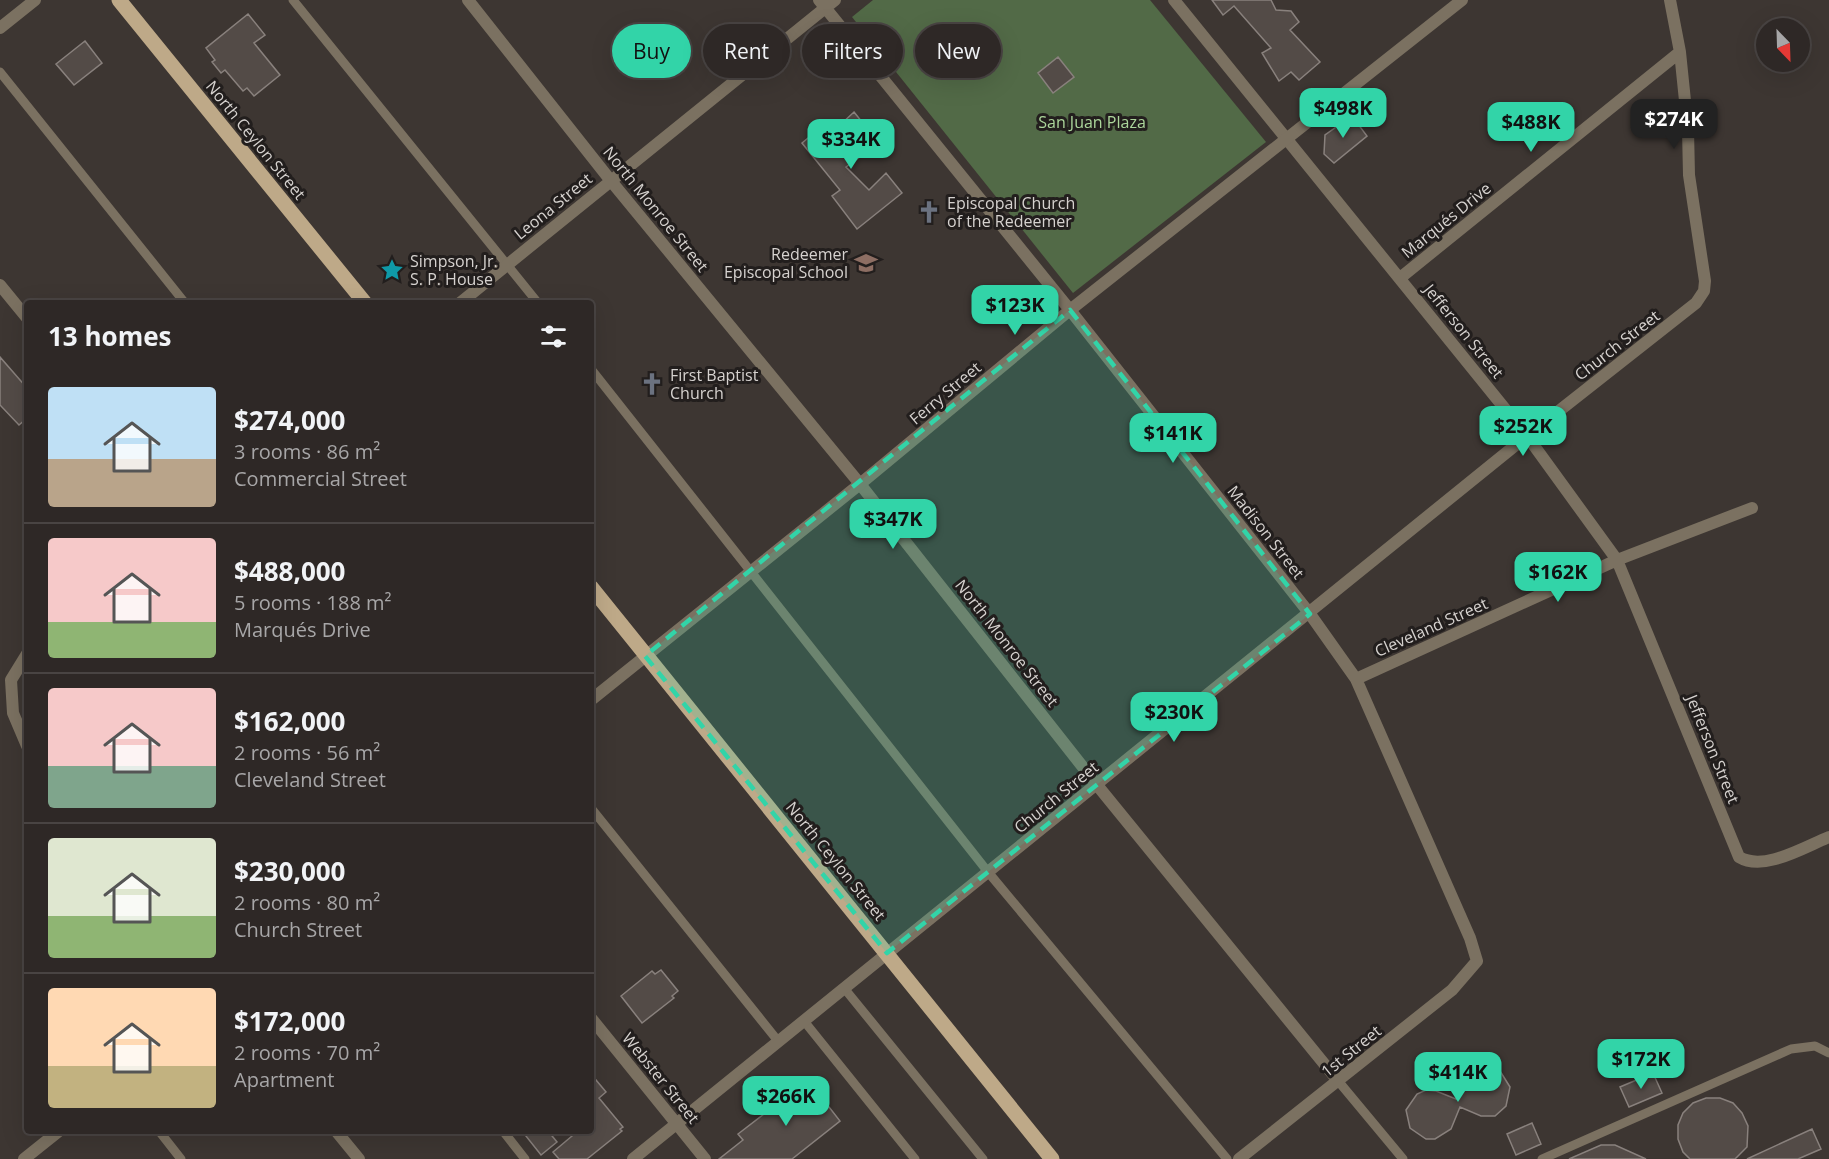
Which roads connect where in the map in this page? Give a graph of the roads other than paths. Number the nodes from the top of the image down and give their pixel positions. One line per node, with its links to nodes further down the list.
1 (34, 0): 9 (street)
2 (119, 0): 18 (main road, North Ceylon Street)
3 (293, 0): 14 (lane)
4 (468, 0): 13 (street, North Monroe Street)
5 (1174, 0): 12 (street, Jefferson Street)
6 (1462, 0): 12 (street, Ferry Street)
7 (1670, 0): 10 (street)
8 (827, 3): 13 (street, Leona Street); 21 (street, Madison Street)
9 (0, 28)
10 (1680, 52): 15 (street, Marqués Drive); 24 (street, Church Street)
11 (0, 72): 17 (lane)
12 (1286, 140): 15 (street, Jefferson Street); 21 (street, Ferry Street)
13 (611, 181): 14 (street, Leona Street); 25 (street, North Monroe Street)
14 (507, 265): 19 (street, Leona Street); 20 (lane)
15 (1400, 278): 24 (street, Jefferson Street)
16 (0, 285): 22 (street)
17 (183, 300)
18 (363, 300)
19 (464, 300)
20 (536, 300)
21 (1070, 310): 25 (street, Ferry Street); 30 (street, Madison Street)
22 (24, 314)
23 (594, 373): 28 (lane)
24 (1527, 436): 27 (street, Jefferson Street); 30 (street, Church Street)
25 (860, 484): 28 (street, Ferry Street); 36 (street, North Monroe Street)
26 (1752, 508): 27 (street, Cleveland Street)
27 (1617, 560): 33 (street, Cleveland Street); 38 (street, Jefferson Street)
28 (752, 570): 31 (street, Ferry Street); 39 (lane)
29 (594, 591): 31 (main road, North Ceylon Street)
30 (1310, 614): 33 (street, Madison Street); 36 (street, Church Street)
31 (645, 656): 34 (street, Ferry Street); 40 (main road, North Ceylon Street)
32 (24, 659): 35 (street)
33 (1356, 679): 41 (street, Madison Street)
34 (594, 698)
35 (24, 739)
36 (1097, 785): 39 (street, Church Street); 47 (street, North Monroe Street)
37 (594, 812): 45 (lane)
38 (1829, 837)
39 (988, 872): 40 (street, Church Street); 62 (lane)
40 (887, 953): 42 (street, Church Street); 61 (main road, North Ceylon Street)
41 (1477, 961): 47 (street, 1st Street)
42 (844, 988): 43 (street, Church Street); 60 (lane)
43 (804, 1021): 45 (street, Church Street); 59 (lane)
44 (594, 1022): 48 (street, Webster Street)
45 (778, 1041): 48 (street, Church Street)
46 (1829, 1053): 65 (lane)
47 (1339, 1082): 63 (street, 1st Street); 64 (lane)
48 (676, 1124): 57 (street, Church Street); 58 (street, Webster Street)
49 (54, 1134): 53 (street)
50 (161, 1134): 54 (lane)
51 (338, 1134): 55 (street)
52 (504, 1134): 56 (lane)
53 (24, 1159)
54 (182, 1159)
55 (358, 1159)
56 (525, 1159)
57 (633, 1159)
58 (705, 1159)
59 (915, 1159)
60 (983, 1159)
61 (1052, 1159)
62 (1227, 1159)
63 (1239, 1159)
64 (1403, 1159)
65 (1542, 1159)

